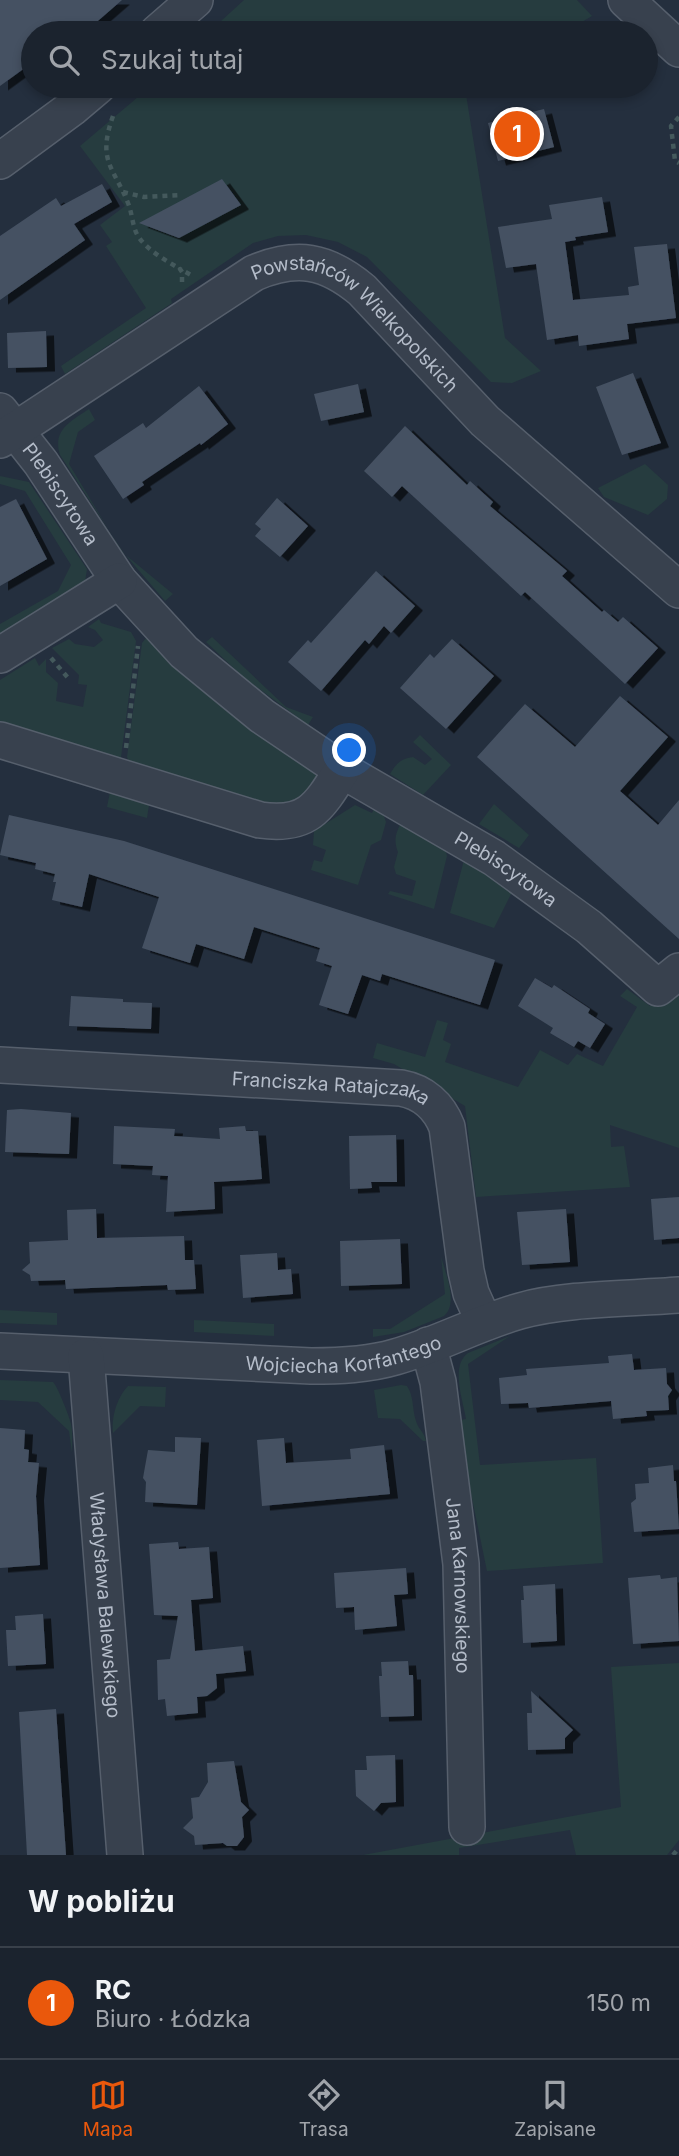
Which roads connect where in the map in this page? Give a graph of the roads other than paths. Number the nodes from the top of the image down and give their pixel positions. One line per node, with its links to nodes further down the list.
1 (195, 0): 3 (street)
2 (626, 0): 4 (street)
3 (171, 21)
4 (649, 21)
5 (658, 30): 6 (street)
6 (679, 49)
7 (106, 98): 8 (street)
8 (0, 161)
9 (5, 427): 10 (street, Plebiscytowa); 11 (street, Powstańców Wielkopolskich)
10 (119, 582): 12 (street); 14 (street, Plebiscytowa)
11 (679, 590)
12 (0, 654)
13 (0, 740): 14 (street)
14 (342, 770): 15 (street, Plebiscytowa)
15 (668, 979)
16 (0, 1065): 18 (street, Franciszka Ratajczaka)
17 (679, 1295): 18 (street, Wojciecha Korfantego)
18 (484, 1322): 19 (street, Wojciecha Korfantego)
19 (428, 1345): 21 (street, Wojciecha Korfantego); 22 (street, Jana Karnowskiego)
20 (0, 1351): 21 (street, Wojciecha Korfantego)
21 (86, 1356): 23 (street, Władysława Balewskiego)
22 (467, 1827)
23 (125, 1855)

